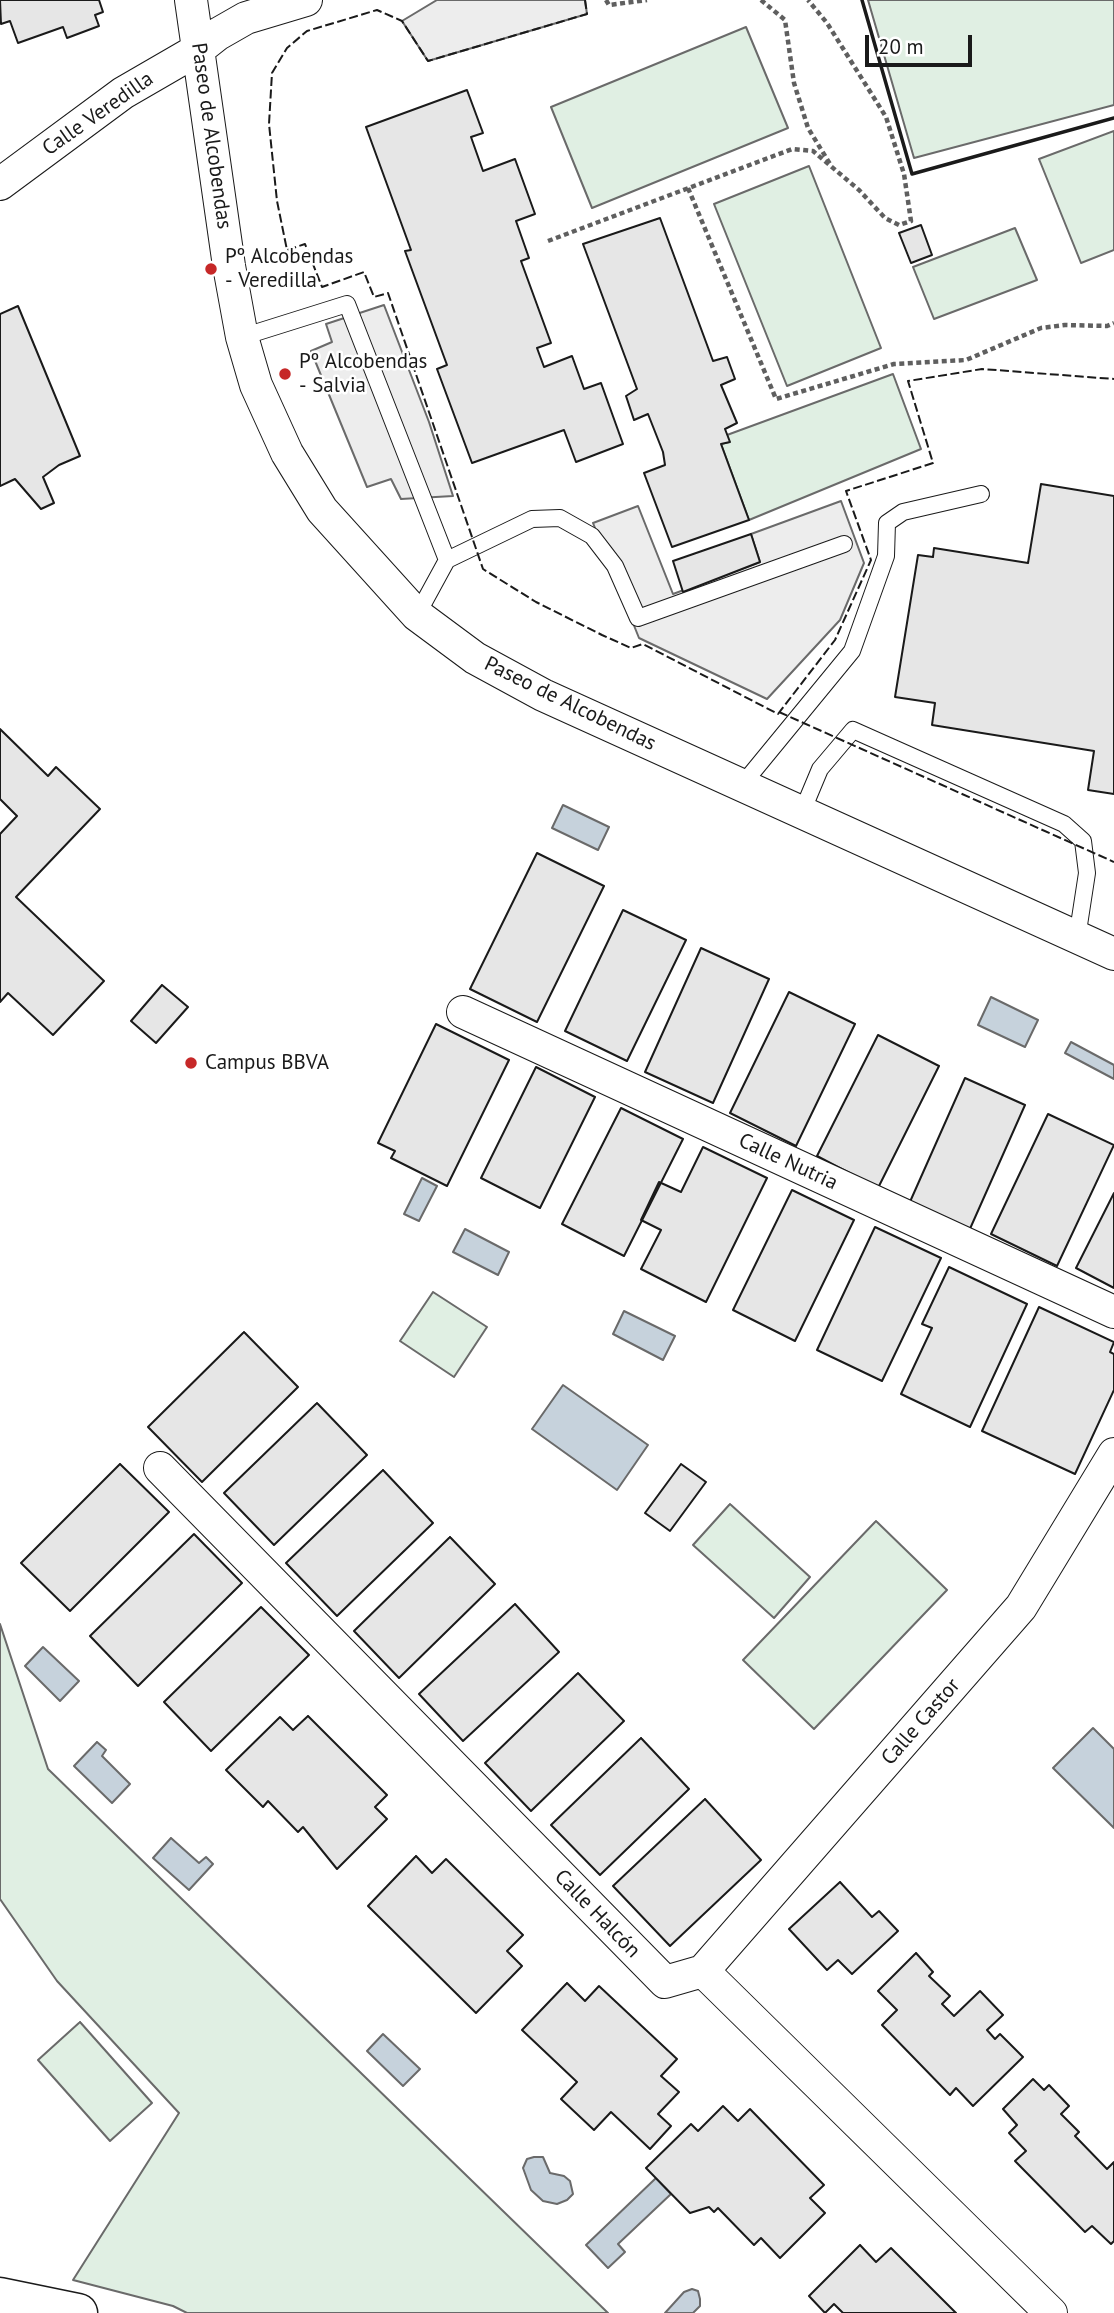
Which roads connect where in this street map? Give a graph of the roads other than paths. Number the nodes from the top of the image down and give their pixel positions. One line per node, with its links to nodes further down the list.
1 (191, 0): 3 (street, Paseo de Alcobendas)
2 (306, 0): 3 (street, Calle Veredilla)
3 (199, 49): 4 (street, Calle Veredilla); 5 (street, Paseo de Alcobendas)
4 (0, 184)
5 (242, 337): 8 (lane); 9 (street, Paseo de Alcobendas)
6 (982, 494): 10 (lane)
7 (844, 544): 8 (lane)
8 (447, 560): 9 (lane)
9 (417, 615): 10 (street, Paseo de Alcobendas)
10 (742, 785): 11 (street, Paseo de Alcobendas)
11 (802, 812): 12 (street, Paseo de Alcobendas); 12 (lane)
12 (1077, 937): 13 (street, Paseo de Alcobendas)
13 (1114, 954)
14 (463, 1012): 15 (street, Calle Nutria)
15 (1114, 1312)
16 (1114, 1454): 18 (street, Calle Castor)
17 (160, 1468): 18 (street, Calle Halcón)
18 (702, 1971): 21 (street)
19 (0, 2297): 20 (street)
20 (78, 2313)
21 (1051, 2313)

